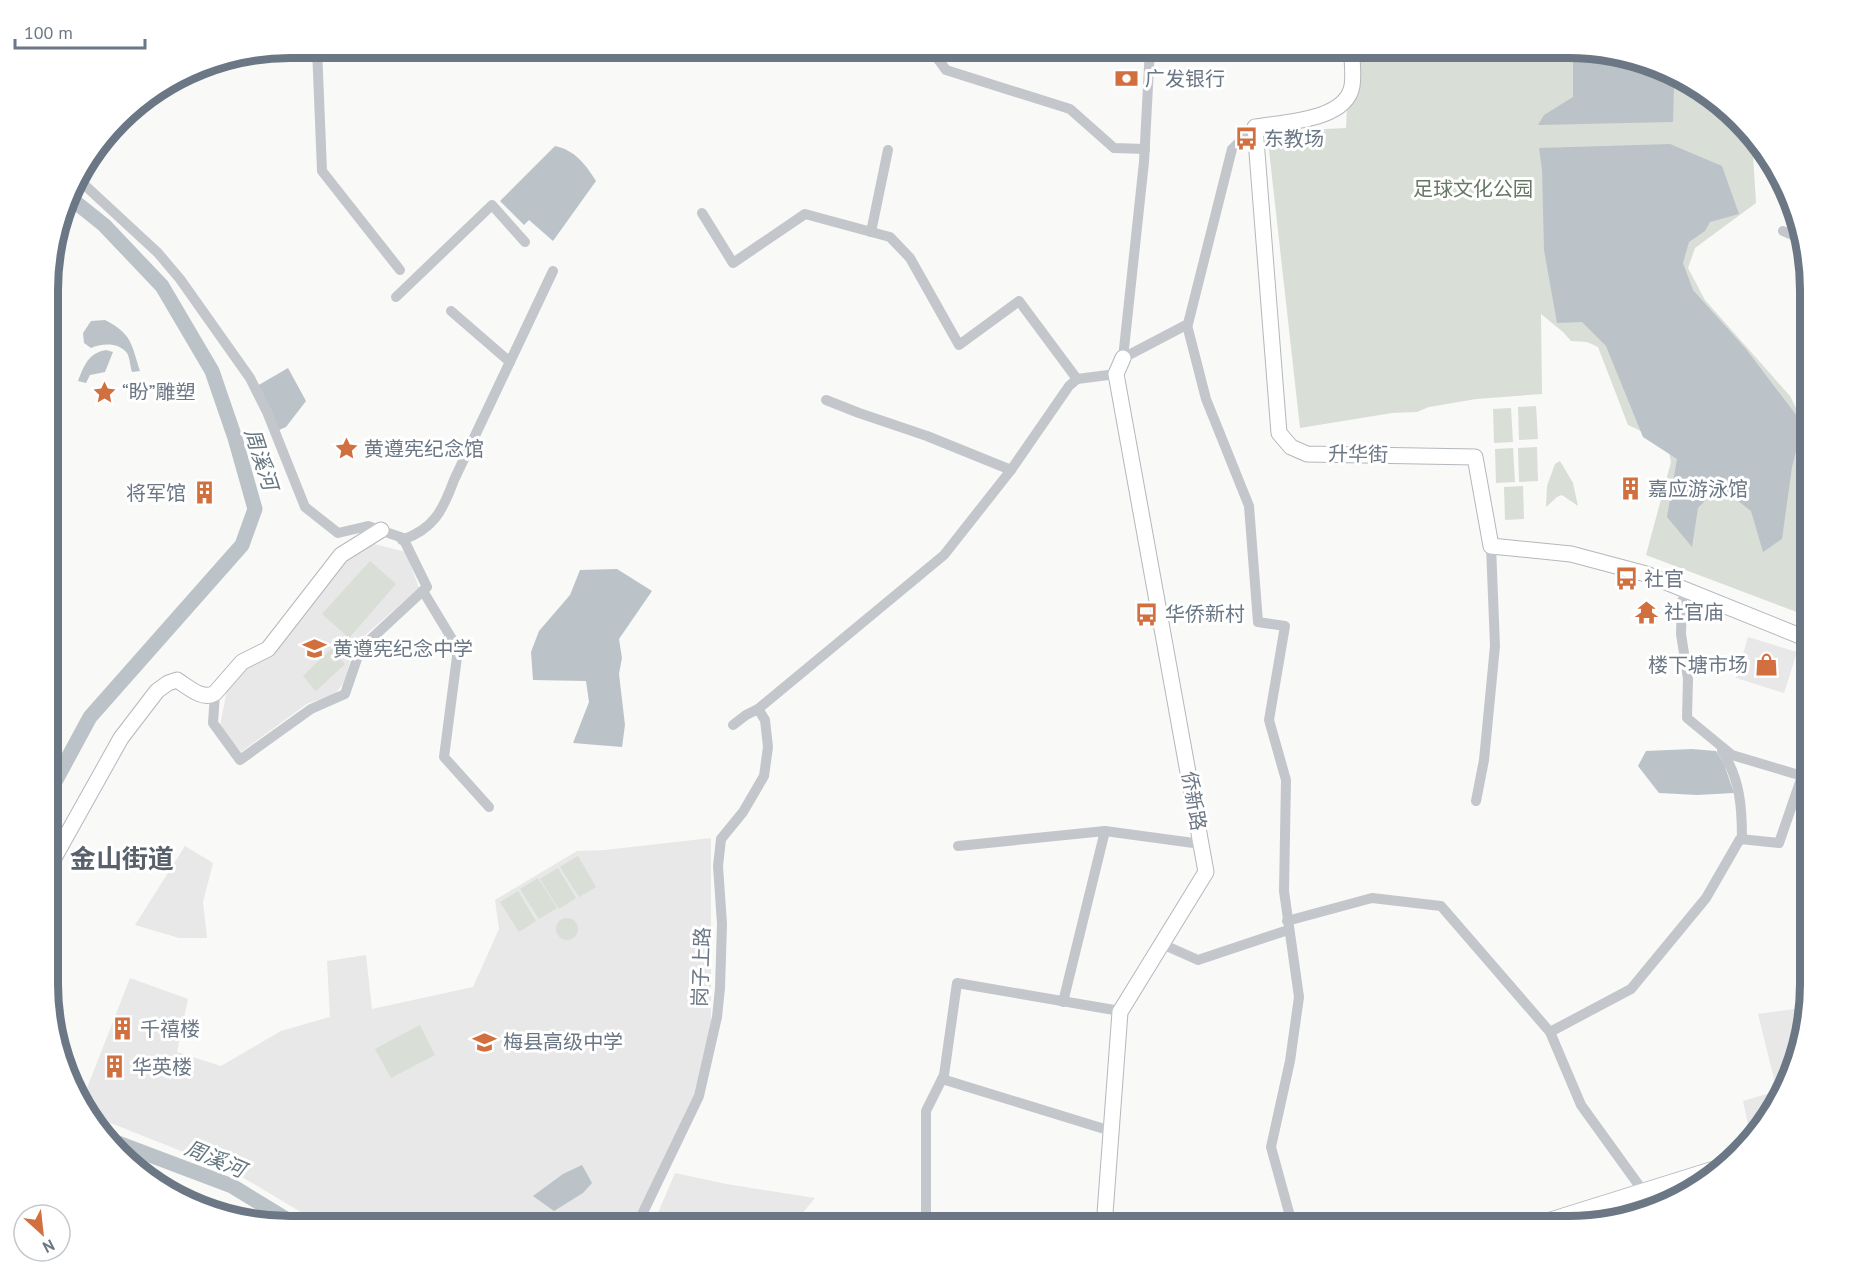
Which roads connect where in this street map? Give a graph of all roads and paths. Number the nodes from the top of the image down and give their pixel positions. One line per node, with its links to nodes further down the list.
1 (317, 58): 14 (street)
2 (937, 58): 6 (street)
3 (1150, 58): 6 (street)
4 (1351, 58): 5 (street)
5 (1255, 127): 18 (street); 27 (street, 升华街)
6 (1145, 149): 19 (street)
7 (888, 150): 11 (street)
8 (84, 184): 25 (street)
9 (702, 213): 11 (street)
10 (1783, 231): 12 (street)
11 (871, 232): 22 (street)
12 (1794, 236)
13 (525, 242): 16 (street)
14 (400, 270)
15 (553, 271): 20 (street)
16 (396, 297)
17 (451, 311): 20 (street)
18 (1187, 325): 19 (street); 44 (street)
19 (1124, 358): 21 (street)
20 (510, 362): 26 (street)
21 (1116, 374): 22 (street); 41 (street, 侨新路)
22 (1077, 379): 24 (street)
23 (826, 400): 24 (street)
24 (1011, 470): 32 (street)
25 (381, 530): 28 (street); 31 (street)
26 (402, 540)
27 (1491, 546): 30 (street); 37 (street)
28 (423, 591): 31 (street); 38 (street)
29 (1682, 601): 34 (street)
30 (1800, 635)
31 (215, 693): 43 (street)
32 (758, 709): 33 (street); 53 (street, 岗子上路)
33 (733, 725)
34 (1716, 741): 35 (street); 40 (street)
35 (1800, 775)
36 (1800, 782): 40 (street)
37 (1476, 801)
38 (489, 807)
39 (1105, 831): 41 (street); 42 (street); 46 (street)
40 (1742, 839): 48 (street)
41 (1201, 844): 45 (street, 侨新路)
42 (958, 846)
43 (58, 851)
44 (1288, 925): 45 (street); 48 (street); 56 (street)
45 (1162, 944): 47 (street, 侨新路)
46 (1063, 1002): 47 (street); 49 (street)
47 (1120, 1011): 50 (street, 侨新路)
48 (1550, 1032): 52 (street)
49 (942, 1079): 50 (street); 54 (street)
50 (1111, 1131): 55 (street, 侨新路)
51 (1707, 1171): 52 (street)
52 (1643, 1191): 57 (street)
53 (641, 1216)
54 (926, 1216)
55 (1105, 1216)
56 (1290, 1216)
57 (1563, 1216)

